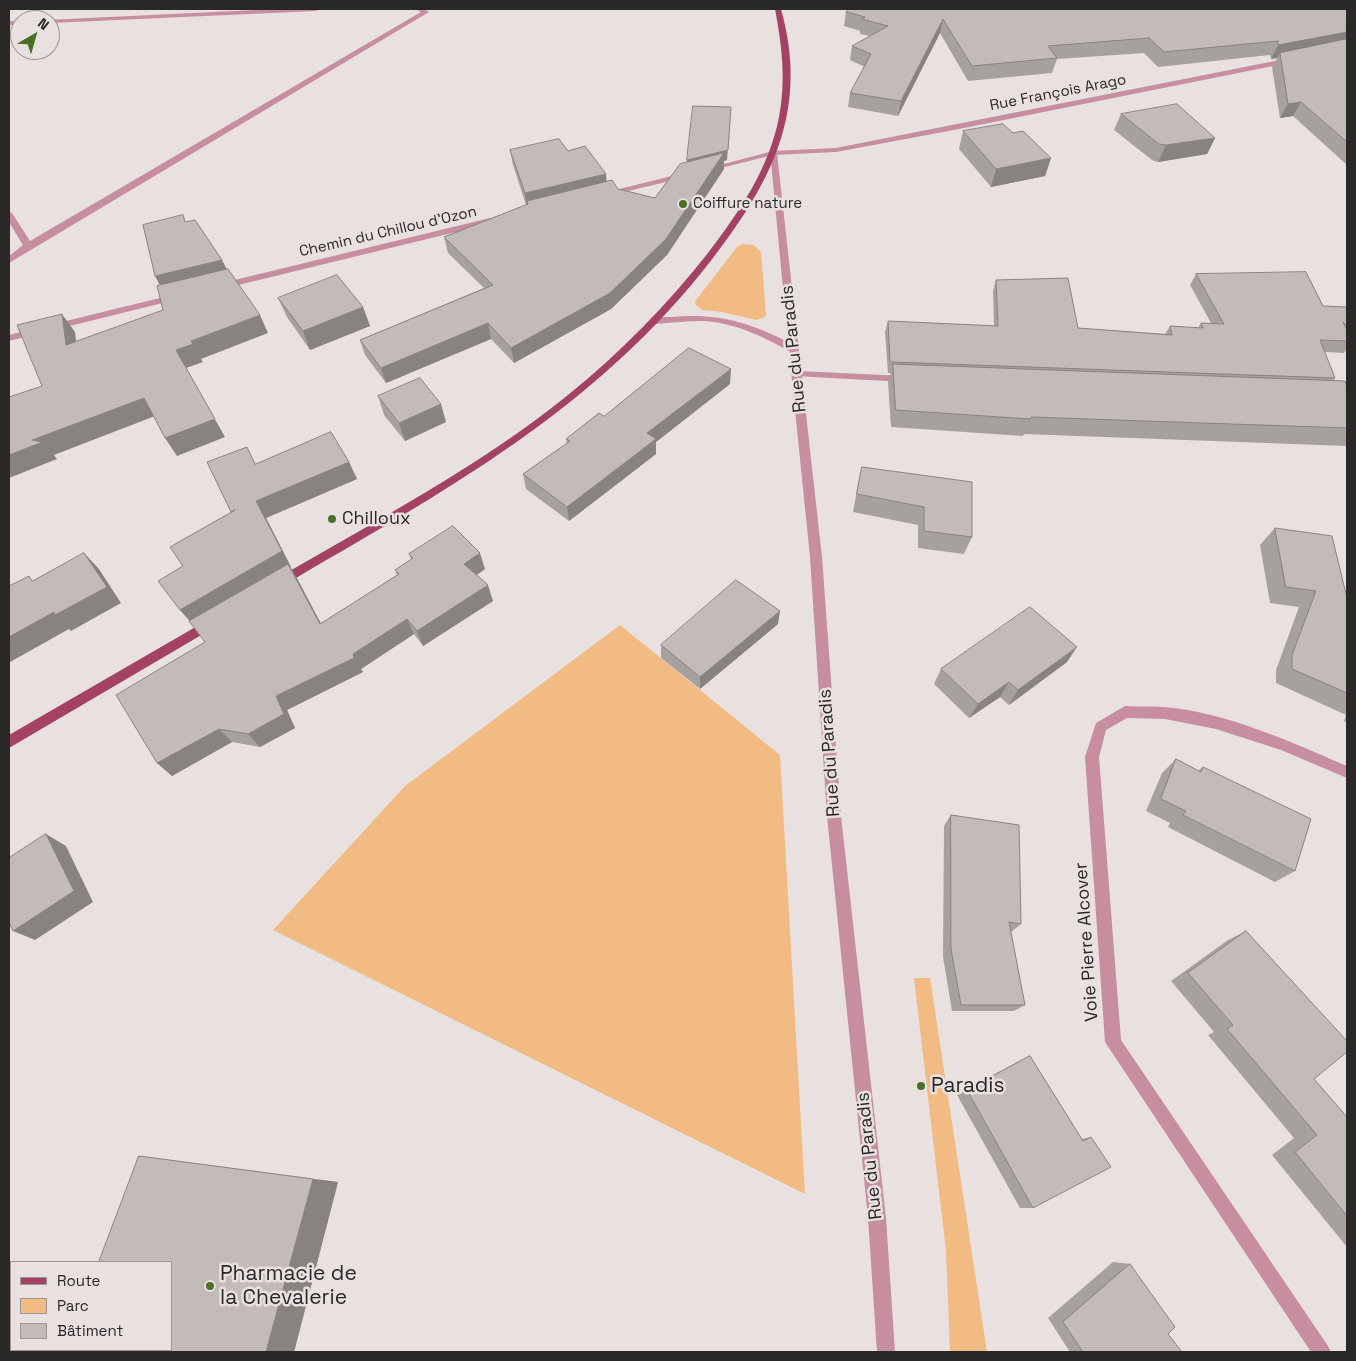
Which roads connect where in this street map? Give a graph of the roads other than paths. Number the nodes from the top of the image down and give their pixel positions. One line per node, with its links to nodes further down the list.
1 (316, 9): 4 (street)
2 (418, 9): 12 (street)
3 (778, 9): 6 (main road)
4 (60, 21)
5 (1299, 58): 6 (street, Rue François Arago)
6 (773, 153): 7 (street); 16 (main road); 18 (street, Rue du Paradis)
7 (703, 170)
8 (693, 173): 9 (street)
9 (596, 196)
10 (9, 215): 12 (street)
11 (499, 219): 14 (street, Chemin du Chillou d'Ozon)
12 (28, 246): 13 (street)
13 (9, 260)
14 (210, 289)
15 (181, 296): 17 (street)
16 (655, 321): 18 (street); 21 (main road)
17 (9, 338)
18 (794, 349): 19 (street, Rue du Paradis)
19 (798, 374): 20 (street); 25 (street, Rue du Paradis)
20 (915, 379)
21 (273, 586)
22 (222, 616): 23 (main road)
23 (9, 742)
24 (1347, 772): 26 (street, Voie Pierre Alcover)
25 (886, 1352)
26 (1322, 1352)

